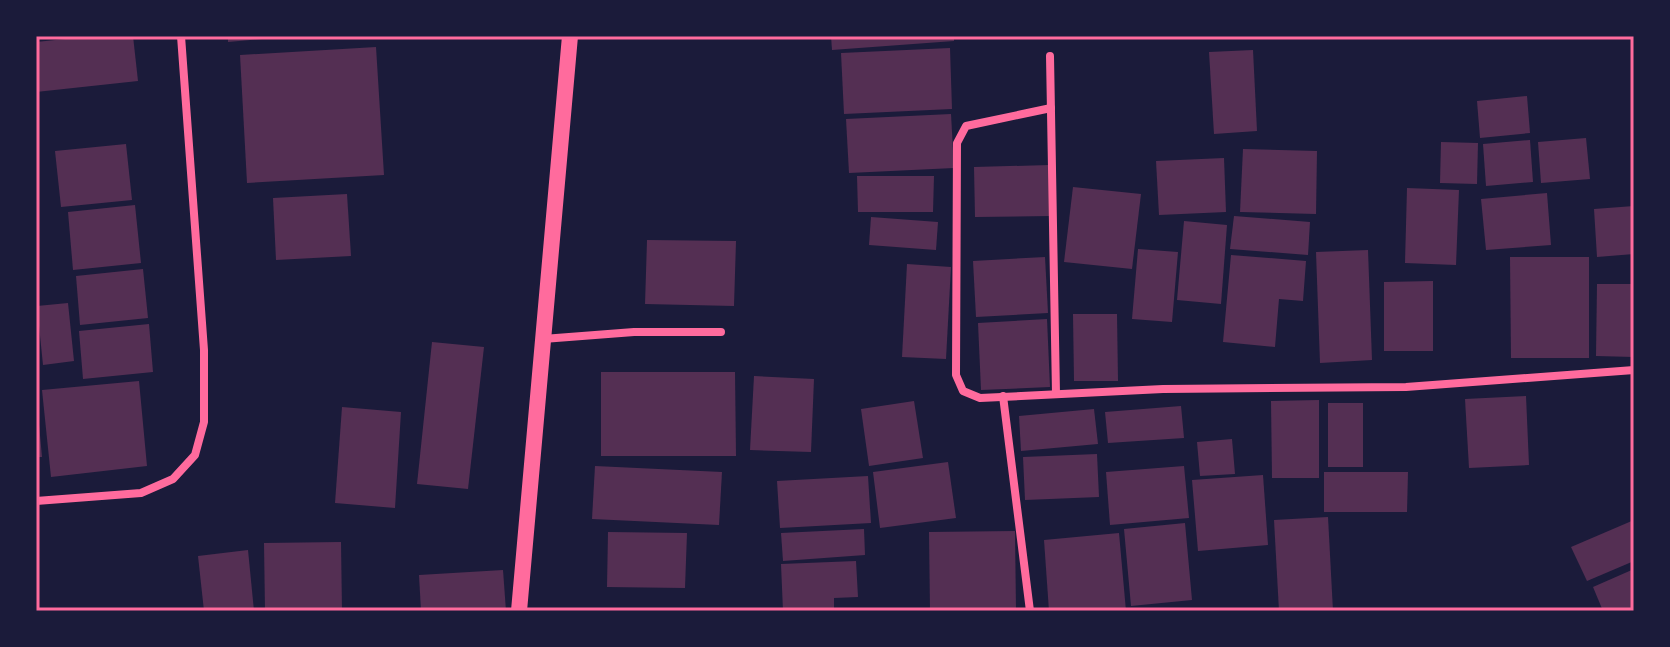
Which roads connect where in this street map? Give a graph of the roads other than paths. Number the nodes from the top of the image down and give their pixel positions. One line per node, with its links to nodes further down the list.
1 (181, 36): 10 (street)
2 (570, 36): 6 (main road)
3 (1050, 56): 4 (street)
4 (1051, 108): 8 (street); 9 (street)
5 (721, 332): 6 (street)
6 (543, 339): 11 (main road)
7 (1634, 370): 8 (street)
8 (1056, 394): 9 (street)
9 (1003, 396): 12 (street)
10 (36, 501)
11 (519, 611)
12 (1030, 611)

